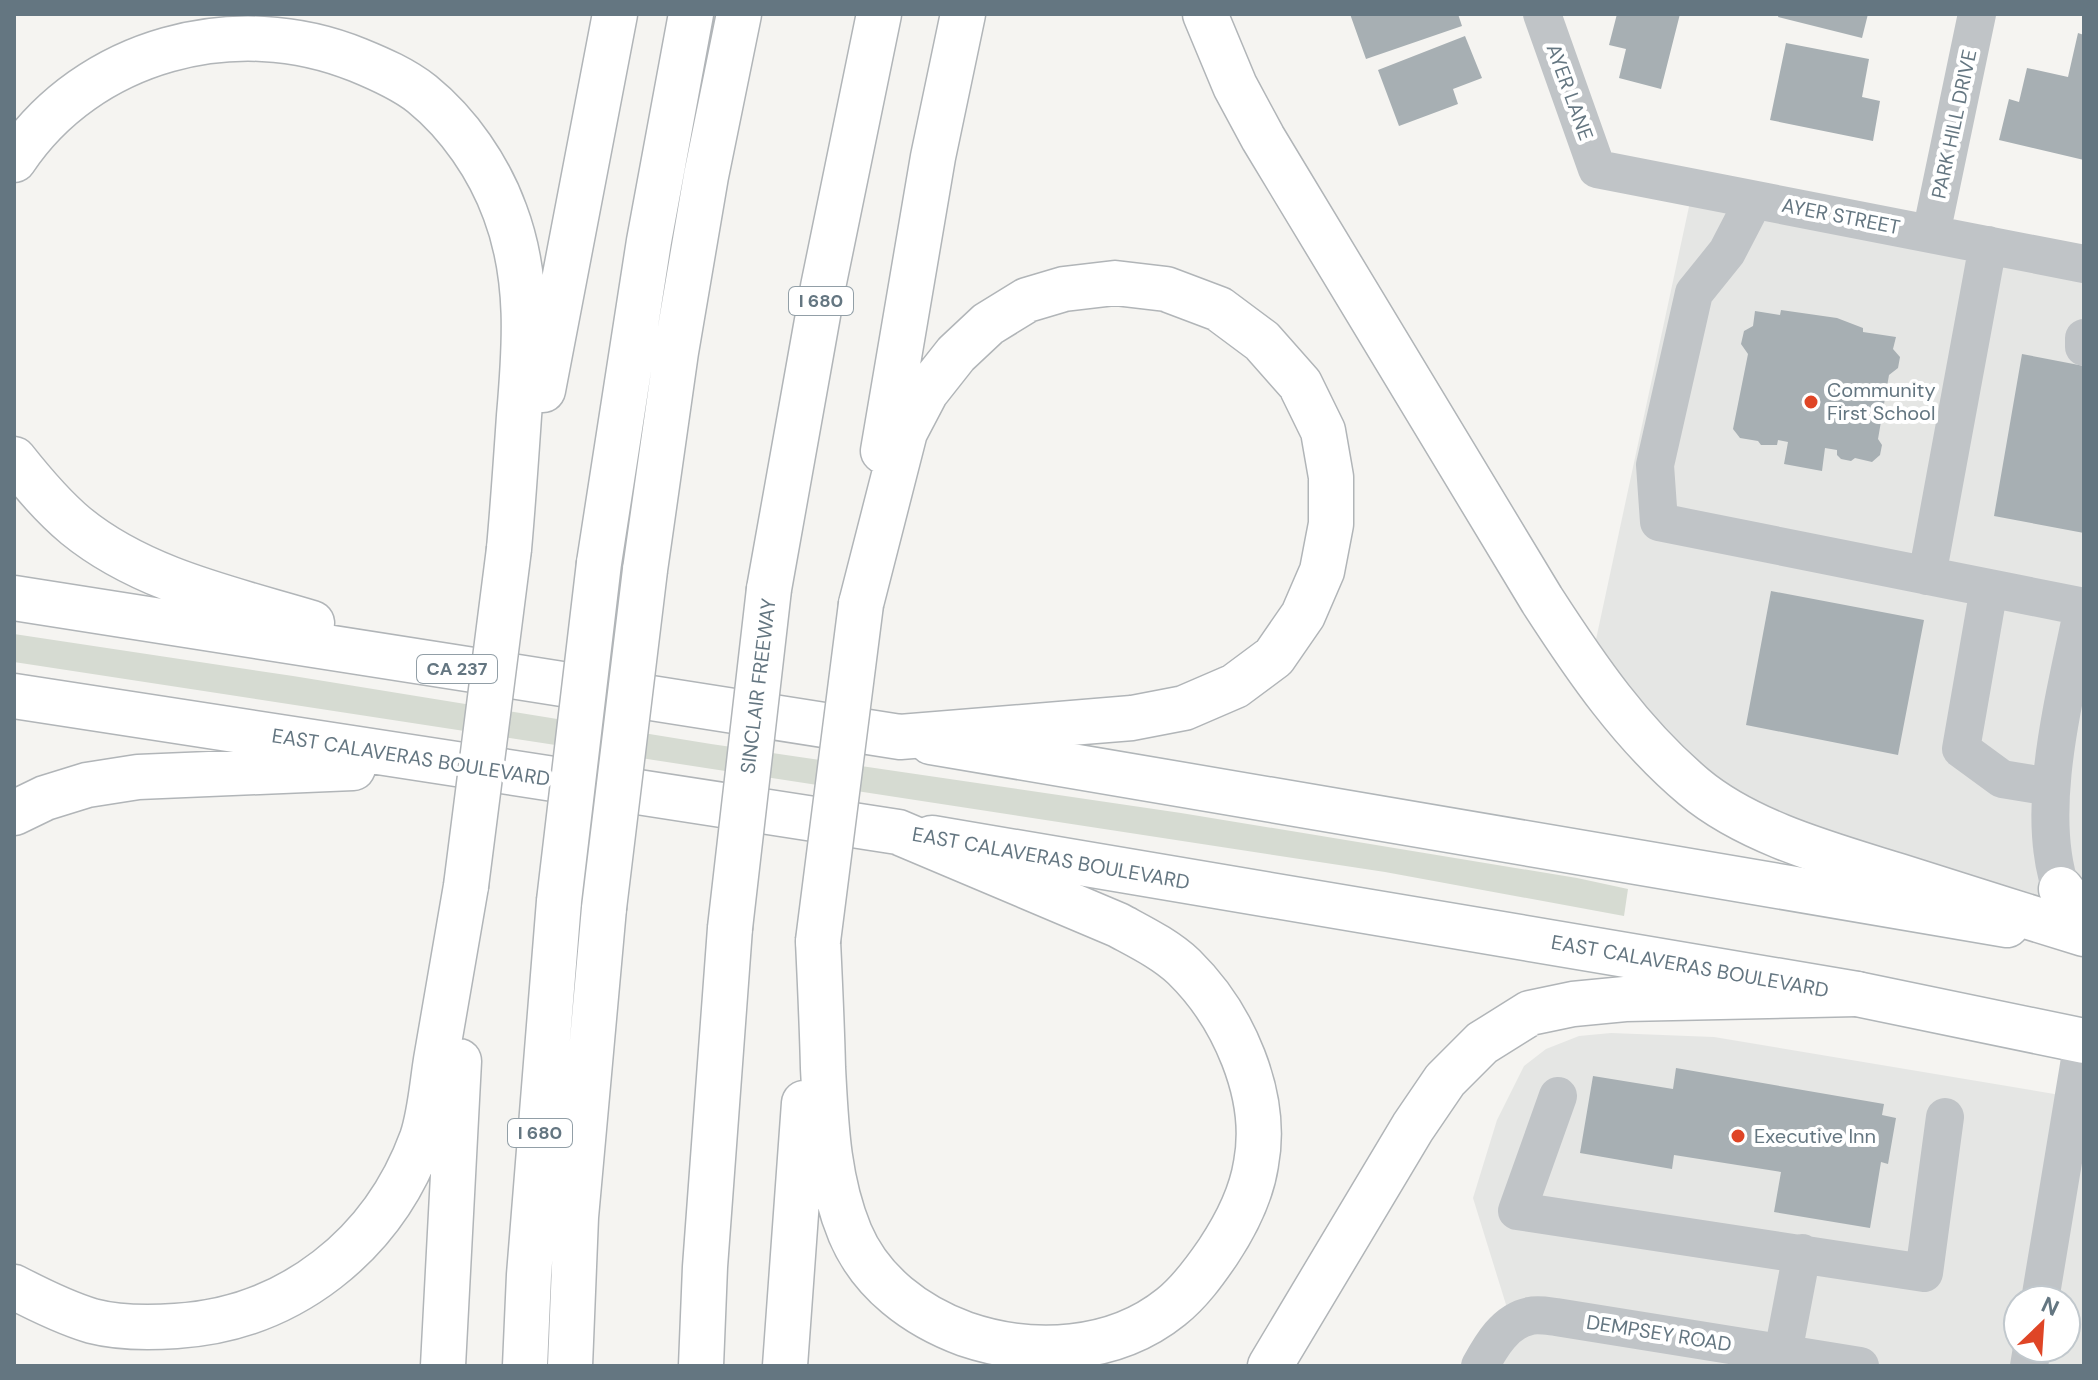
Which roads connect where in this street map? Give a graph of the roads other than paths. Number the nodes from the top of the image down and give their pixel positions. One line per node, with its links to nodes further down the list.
1 (615, 14): 18 (main road)
2 (691, 14): 45 (main road, I 680, bridge)
3 (739, 14): 46 (main road, I 680, bridge)
4 (879, 14): 47 (main road, SINCLAIR FREEWAY / I 680, bridge)
5 (963, 14): 22 (main road)
6 (1205, 14): 33 (main road)
7 (1542, 14): 10 (street, AYER LANE)
8 (1977, 14): 12 (street, PARK HILL DRIVE)
9 (14, 160): 18 (main road)
10 (1597, 169): 11 (street, AYER STREET)
11 (1754, 200): 12 (street, AYER STREET); 19 (street)
12 (1931, 234): 13 (street, AYER STREET)
13 (1988, 245): 14 (street, AYER STREET); 19 (street)
14 (2084, 264)
15 (2084, 338): 16 (street)
16 (2084, 347)
17 (14, 459): 24 (main road)
18 (509, 549): 31 (main road, bridge)
19 (1927, 576): 20 (street)
20 (1989, 588): 23 (street); 28 (street)
21 (14, 598): 24 (main road, CA 237)
22 (861, 604): 26 (main road); 34 (main road, bridge)
23 (2083, 607): 28 (street)
24 (467, 671): 26 (main road, CA 237)
25 (14, 696): 27 (main road, EAST CALAVERAS BOULEVARD)
26 (900, 737): 33 (main road)
27 (455, 764): 29 (main road); 30 (main road, EAST CALAVERAS BOULEVARD)
28 (2050, 787): 32 (street)
29 (14, 813)
30 (898, 832): 34 (main road); 35 (main road, EAST CALAVERAS BOULEVARD)
31 (466, 886): 41 (main road); 44 (main road)
32 (2073, 904)
33 (2084, 936)
34 (818, 941): 48 (main road)
35 (1857, 994): 36 (main road, EAST CALAVERAS BOULEVARD); 49 (main road)
36 (2084, 1041): 40 (street)
37 (1558, 1096): 39 (street)
38 (1945, 1117): 39 (street)
39 (1802, 1253): 42 (street)
40 (2043, 1284)
41 (14, 1287)
42 (1783, 1353): 43 (street, DEMPSEY ROAD); 51 (street, DEMPSEY ROAD)
43 (1742, 1356): 50 (street, DEMPSEY ROAD)
44 (443, 1366)
45 (525, 1366)
46 (570, 1366)
47 (701, 1366)
48 (785, 1366)
49 (1270, 1366)
50 (1480, 1366)
51 (1860, 1366)

